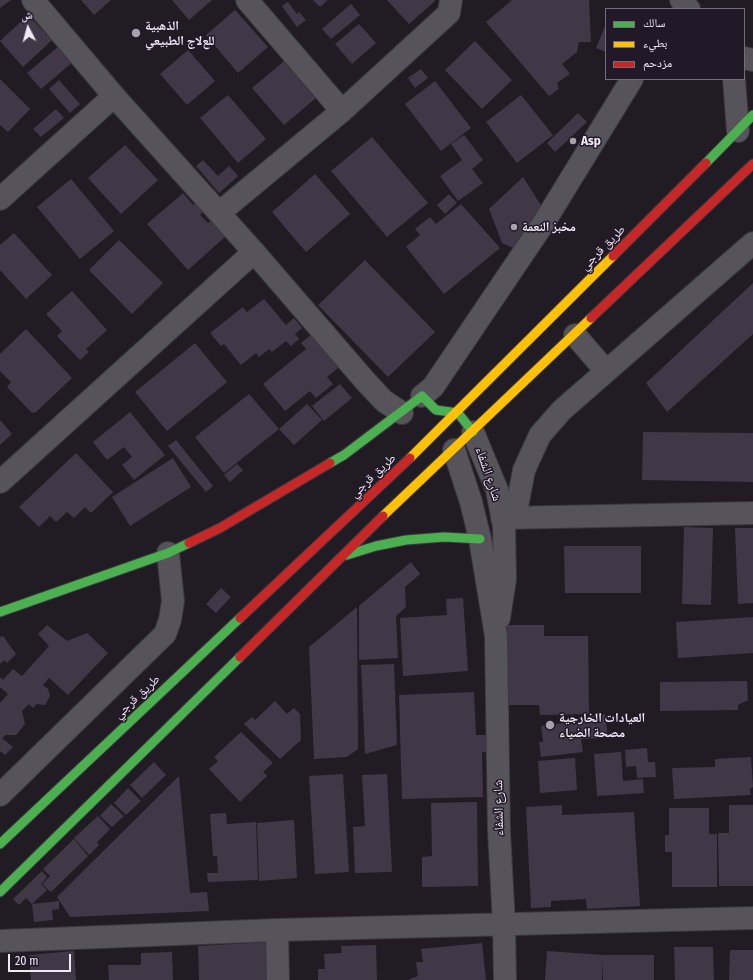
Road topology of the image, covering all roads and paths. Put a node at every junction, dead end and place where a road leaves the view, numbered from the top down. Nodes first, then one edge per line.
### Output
1 (34, 0) edge
2 (247, 0) edge
3 (451, 0) edge
4 (631, 80) edge
5 (734, 80) edge
6 (114, 96) junction
7 (342, 111) junction
8 (753, 115) edge
9 (738, 131) junction
10 (753, 164) edge
11 (0, 199) edge
12 (219, 212) junction
13 (753, 243) edge
14 (254, 252) junction
15 (575, 335) junction
16 (606, 371) junction
17 (429, 403) junction
18 (402, 413) junction
19 (458, 413) junction
20 (473, 432) junction
21 (446, 440) junction
22 (0, 482) edge
23 (753, 512) edge
24 (508, 517) junction
25 (480, 539) junction
26 (168, 552) junction
27 (342, 557) junction
28 (0, 612) edge
29 (496, 636) junction
30 (0, 795) edge
31 (0, 844) edge
32 (0, 892) edge
33 (753, 918) edge
34 (504, 924) junction
35 (277, 930) junction
36 (0, 941) edge
37 (278, 980) edge
38 (505, 980) edge

1 - 6 street
2 - 7 street
3 - 7 street
4 - 17 street
5 - 9 street
6 - 11 street
6 - 12 street
7 - 12 street
8 - 9 main road, طريق قرجي
9 - 19 main road, طريق قرجي
10 - 15 main road, طريق قرجي
12 - 14 street
13 - 16 street
14 - 18 street
14 - 22 street
15 - 16 street
15 - 20 main road, طريق قرجي
16 - 24 street
17 - 18 main road
17 - 19 main road
17 - 21 main road
18 - 26 main road
19 - 20 main road
19 - 21 main road, طريق قرجي
20 - 21 main road, طريق قرجي
20 - 24 street, شارع الشفاء
21 - 25 street, شارع الشفاء
21 - 27 main road, طريق قرجي
21 - 31 main road, طريق قرجي
23 - 24 street
24 - 29 street, شارع الشفاء
25 - 27 main road
25 - 29 street, شارع الشفاء
26 - 28 main road
26 - 30 street
27 - 32 main road, طريق قرجي
29 - 34 street, شارع الشفاء
33 - 34 street
34 - 35 street
34 - 38 street, شارع الشفاء
35 - 36 street
35 - 37 street

